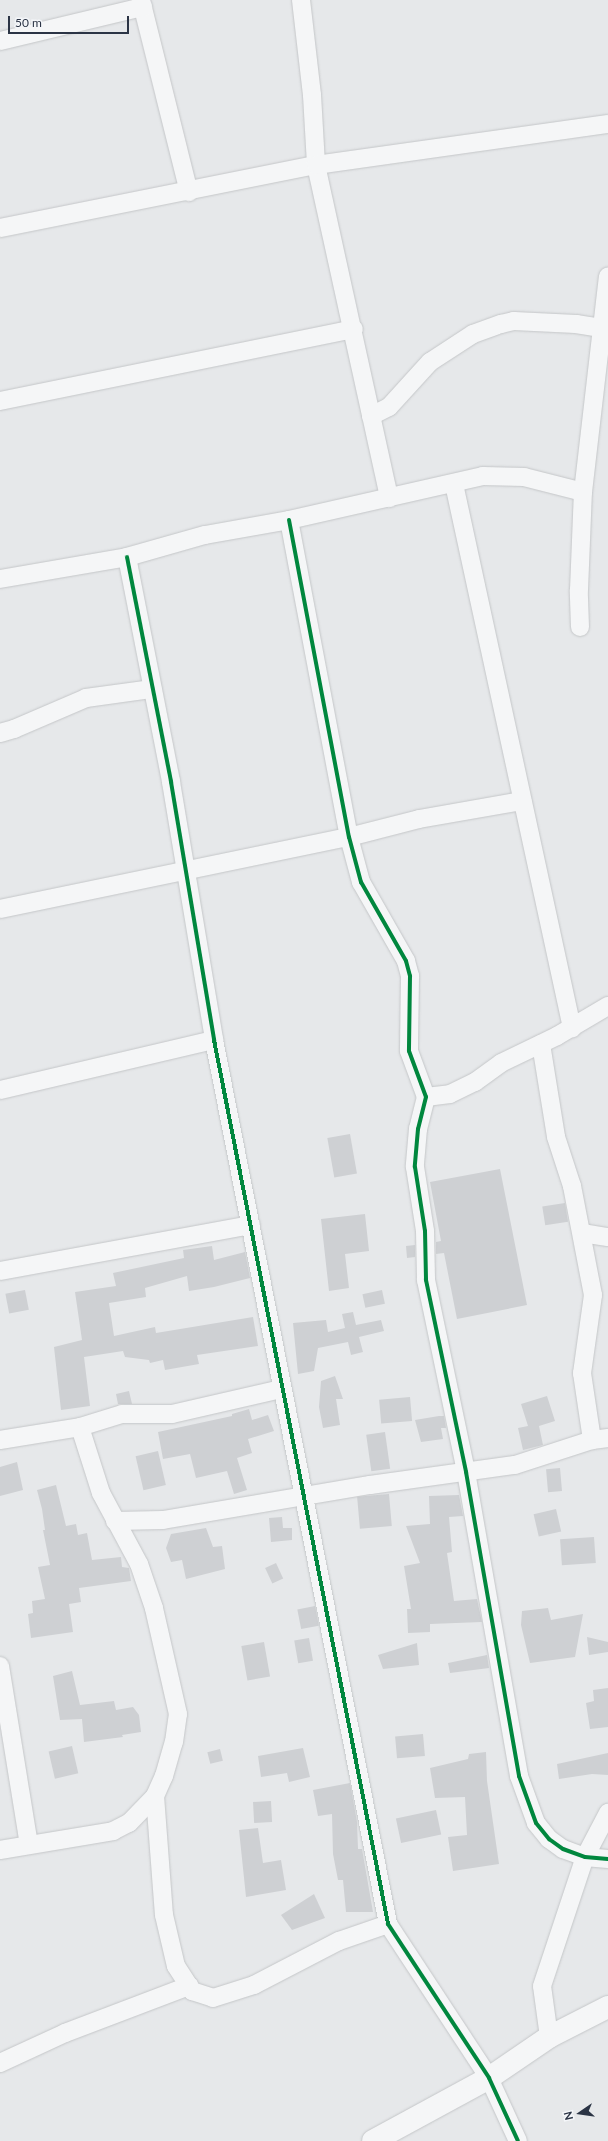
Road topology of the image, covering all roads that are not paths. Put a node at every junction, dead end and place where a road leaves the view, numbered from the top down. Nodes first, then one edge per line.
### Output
1 (301, 0) edge
2 (142, 4) edge
3 (0, 41) edge
4 (608, 124) edge
5 (316, 165) junction
6 (189, 192) junction
7 (0, 228) edge
8 (608, 282) edge
9 (354, 329) junction
10 (605, 329) edge
11 (604, 358) edge
12 (0, 401) edge
13 (370, 416) junction
14 (454, 484) junction
15 (583, 492) junction
16 (389, 498) junction
17 (289, 520) junction
18 (127, 557) junction
19 (0, 579) edge
20 (580, 627) dead end
21 (152, 689) junction
22 (0, 733) edge
23 (522, 801) junction
24 (349, 837) junction
25 (184, 871) junction
26 (0, 909) edge
27 (608, 1006) edge
28 (572, 1028) junction
29 (214, 1040) junction
30 (541, 1044) junction
31 (0, 1090) edge
32 (426, 1097) junction
33 (251, 1225) junction
34 (582, 1233) junction
35 (608, 1237) edge
36 (0, 1271) edge
37 (282, 1389) junction
38 (80, 1427) junction
39 (600, 1439) edge
40 (0, 1440) edge
41 (466, 1472) junction
42 (305, 1496) junction
43 (115, 1521) junction
44 (0, 1666) edge
45 (155, 1796) junction
46 (608, 1813) edge
47 (29, 1844) junction
48 (0, 1850) edge
49 (585, 1857) junction
50 (608, 1859) edge
51 (388, 1924) junction
52 (189, 1986) junction
53 (608, 2007) edge
54 (549, 2037) junction
55 (0, 2063) edge
56 (489, 2078) junction
57 (373, 2141) edge
58 (518, 2141) edge

1 - 5 street
2 - 3 street
2 - 6 street
4 - 5 street
5 - 6 street
5 - 9 street
6 - 7 street
8 - 10 street
9 - 12 street
9 - 13 street
10 - 11 street
10 - 13 street
11 - 15 street
13 - 16 street
14 - 15 street
14 - 16 street
14 - 23 street
15 - 20 street
16 - 17 street
17 - 18 street
17 - 24 street
18 - 19 street
18 - 21 street
21 - 22 street
21 - 25 street
23 - 24 street
23 - 28 street
24 - 25 street
24 - 32 street
25 - 26 street
25 - 29 street
27 - 28 street
28 - 30 street
29 - 31 street
29 - 33 street
30 - 32 street
30 - 34 street
32 - 41 street
33 - 36 street
33 - 37 street
34 - 35 street
34 - 39 street
37 - 38 street
37 - 42 street
38 - 40 street
38 - 43 street
39 - 41 street
41 - 42 street
41 - 49 street
42 - 43 street
42 - 51 street
43 - 45 street
44 - 47 street
45 - 47 street
45 - 52 street
46 - 49 street
47 - 48 street
49 - 50 street
49 - 54 street
51 - 52 street
51 - 56 street
52 - 55 street
53 - 54 street
54 - 56 street
56 - 57 street
56 - 58 street

